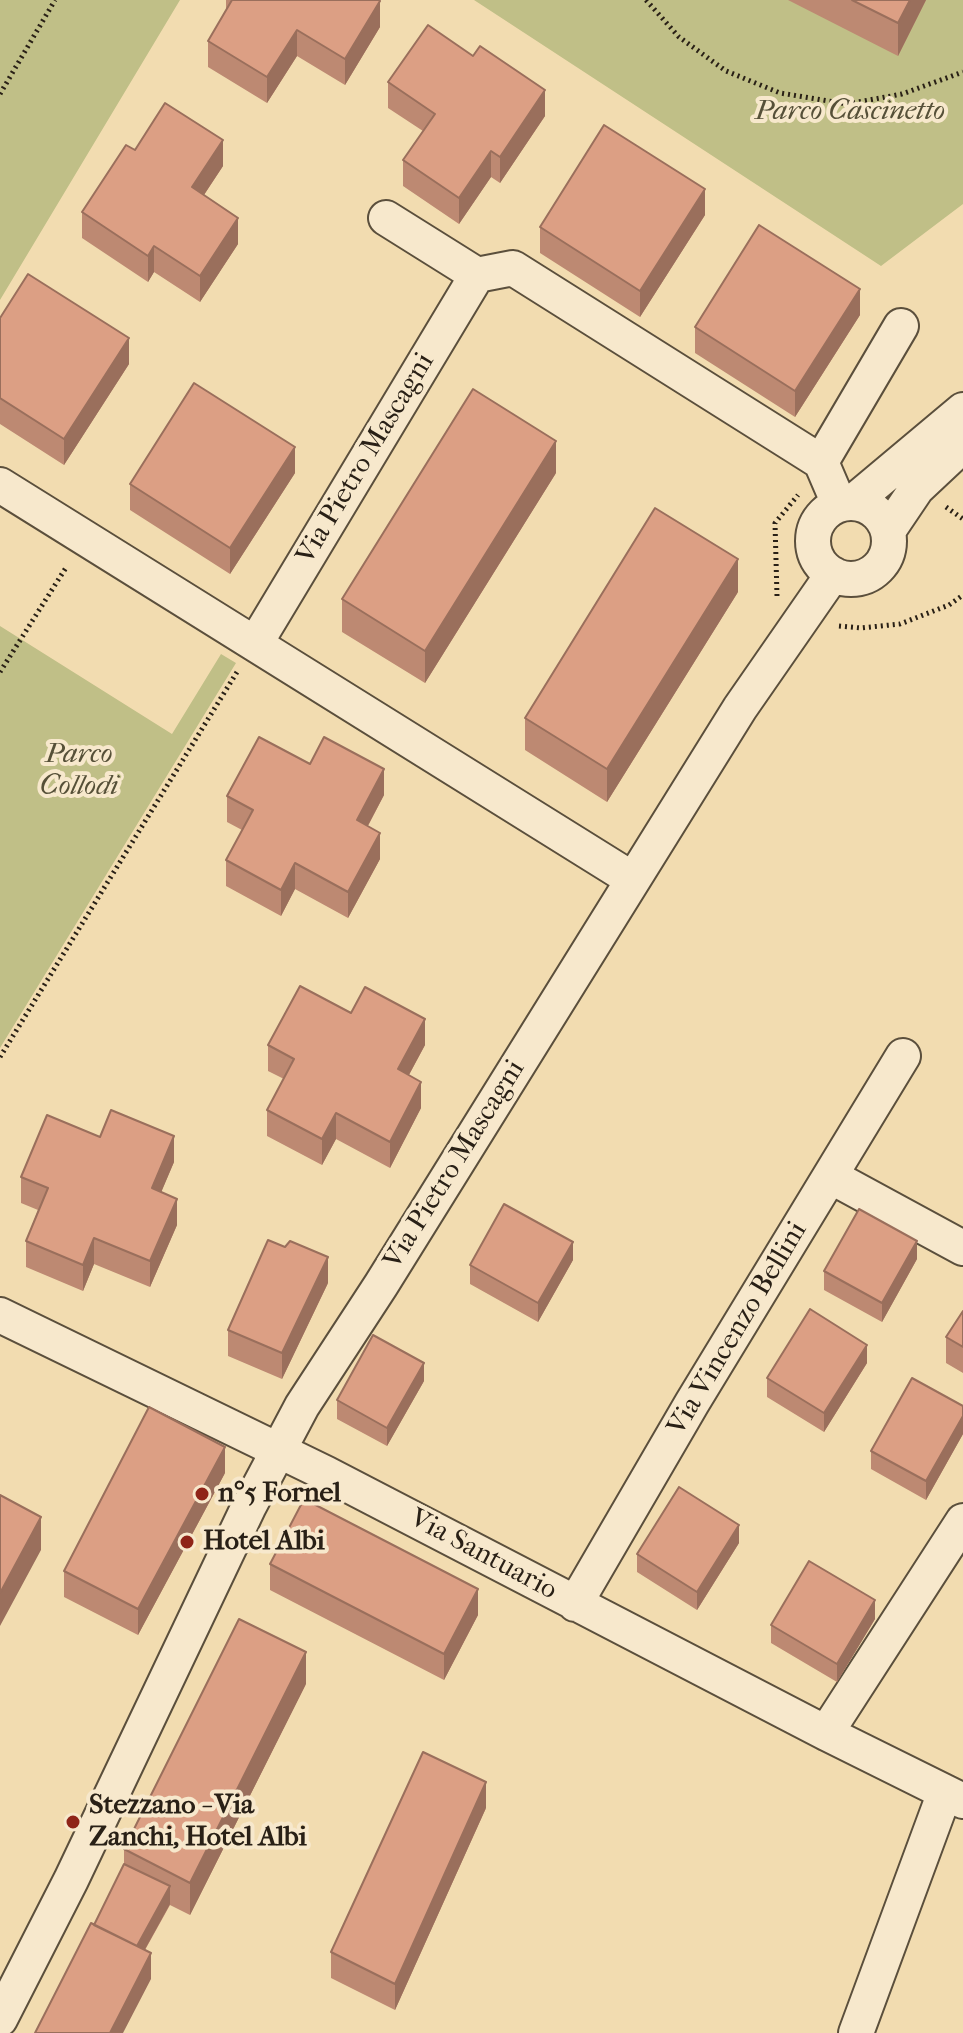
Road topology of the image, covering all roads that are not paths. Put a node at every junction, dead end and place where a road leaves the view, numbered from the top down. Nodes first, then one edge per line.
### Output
1 (386, 218) dead end
2 (477, 275) junction
3 (901, 326) dead end
4 (963, 410) edge
5 (963, 445) edge
6 (823, 466) junction
7 (0, 485) edge
8 (846, 504) junction
9 (888, 531) junction
10 (833, 574) junction
11 (255, 644) junction
12 (632, 879) junction
13 (903, 1056) dead end
14 (832, 1177) junction
15 (963, 1248) edge
16 (0, 1315) edge
17 (278, 1451) junction
18 (963, 1521) edge
19 (575, 1604) junction
20 (826, 1733) junction
21 (954, 1797) edge
22 (0, 2019) edge
23 (856, 2033) edge

1 - 2 street
2 - 6 street
2 - 11 street, Via Pietro Mascagni
3 - 6 street
4 - 8 street
5 - 9 street
6 - 8 street
7 - 11 street
8 - 9 street
8 - 10 street
9 - 10 street
10 - 12 street, Via Pietro Mascagni
11 - 12 street
12 - 17 street, Via Pietro Mascagni
13 - 14 street, Via Vincenzo Bellini
14 - 15 street
14 - 19 street, Via Vincenzo Bellini
16 - 17 street, Via Santuario
17 - 19 street, Via Santuario
17 - 22 street, Via Pietro Mascagni
18 - 20 street
19 - 20 street, Via Santuario
20 - 21 street, Via Santuario
21 - 23 street

